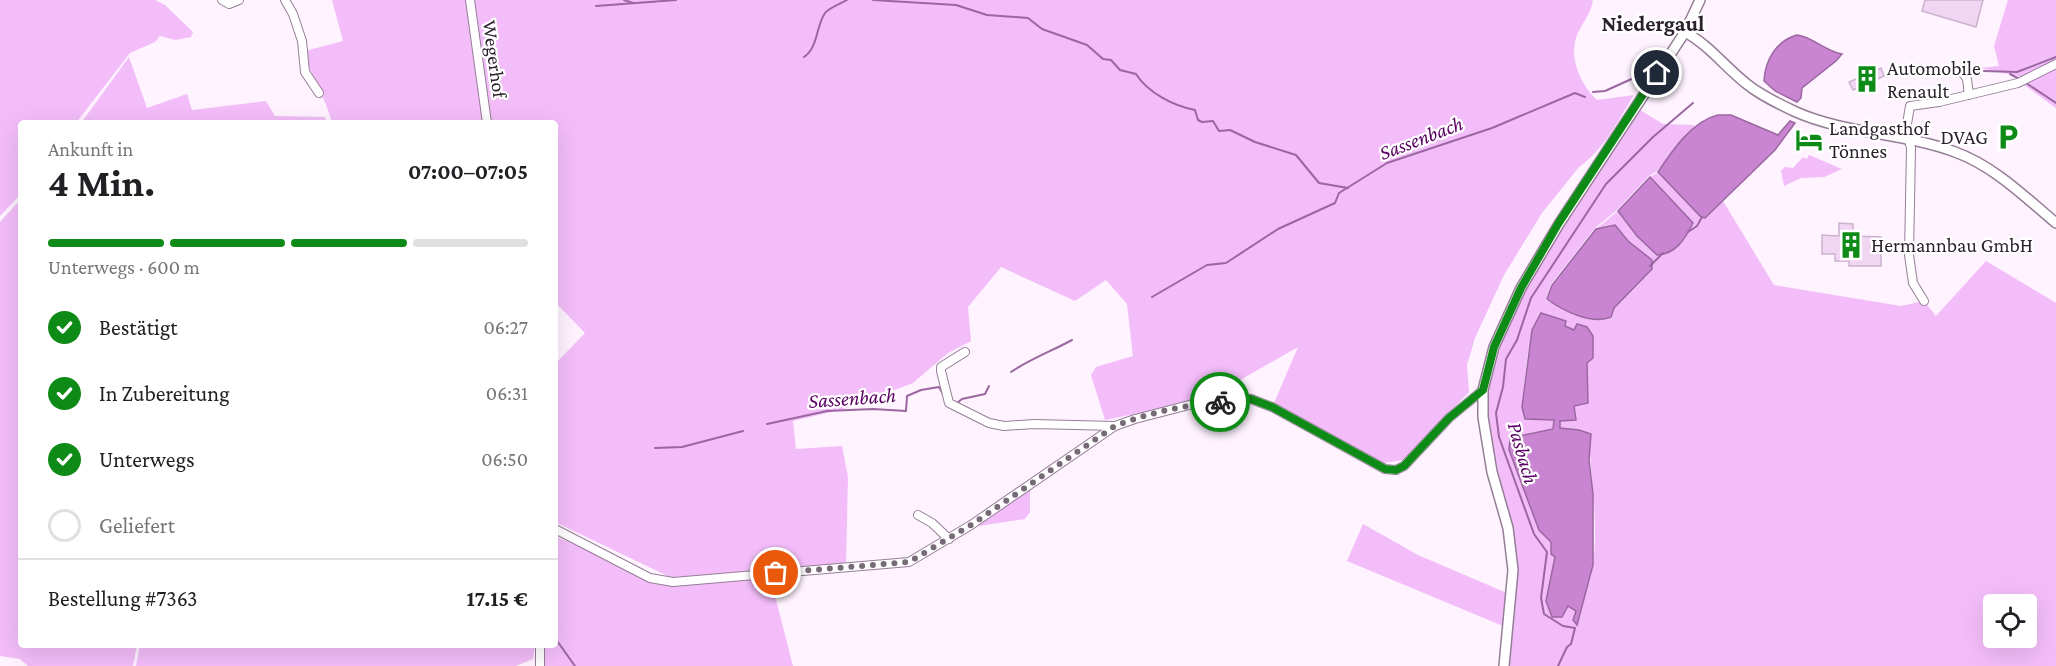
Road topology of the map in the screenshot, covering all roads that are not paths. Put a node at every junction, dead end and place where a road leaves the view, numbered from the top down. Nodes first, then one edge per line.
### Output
1 (222, 0) edge
2 (239, 0) edge
3 (285, 0) edge
4 (470, 0) edge
5 (1700, 0) edge
6 (1685, 32) junction
7 (2056, 64) edge
8 (1963, 73) dead end
9 (319, 93) dead end
10 (1969, 95) junction
11 (487, 120) edge
12 (1909, 139) junction
13 (2056, 223) edge
14 (1924, 301) dead end
15 (965, 352) dead end
16 (1483, 390) junction
17 (1115, 426) junction
18 (918, 515) dead end
19 (558, 531) edge
20 (949, 539) junction
21 (540, 648) edge
22 (540, 666) edge
23 (1504, 666) edge

1 - 2 street
3 - 9 street
4 - 11 street, Wegerhof
5 - 6 main road
6 - 12 main road
6 - 16 main road
7 - 10 street
8 - 10 street
10 - 12 street
12 - 13 main road
12 - 14 street
15 - 17 street
16 - 17 street
16 - 23 main road
17 - 20 street
18 - 20 street
19 - 20 street
21 - 22 street

